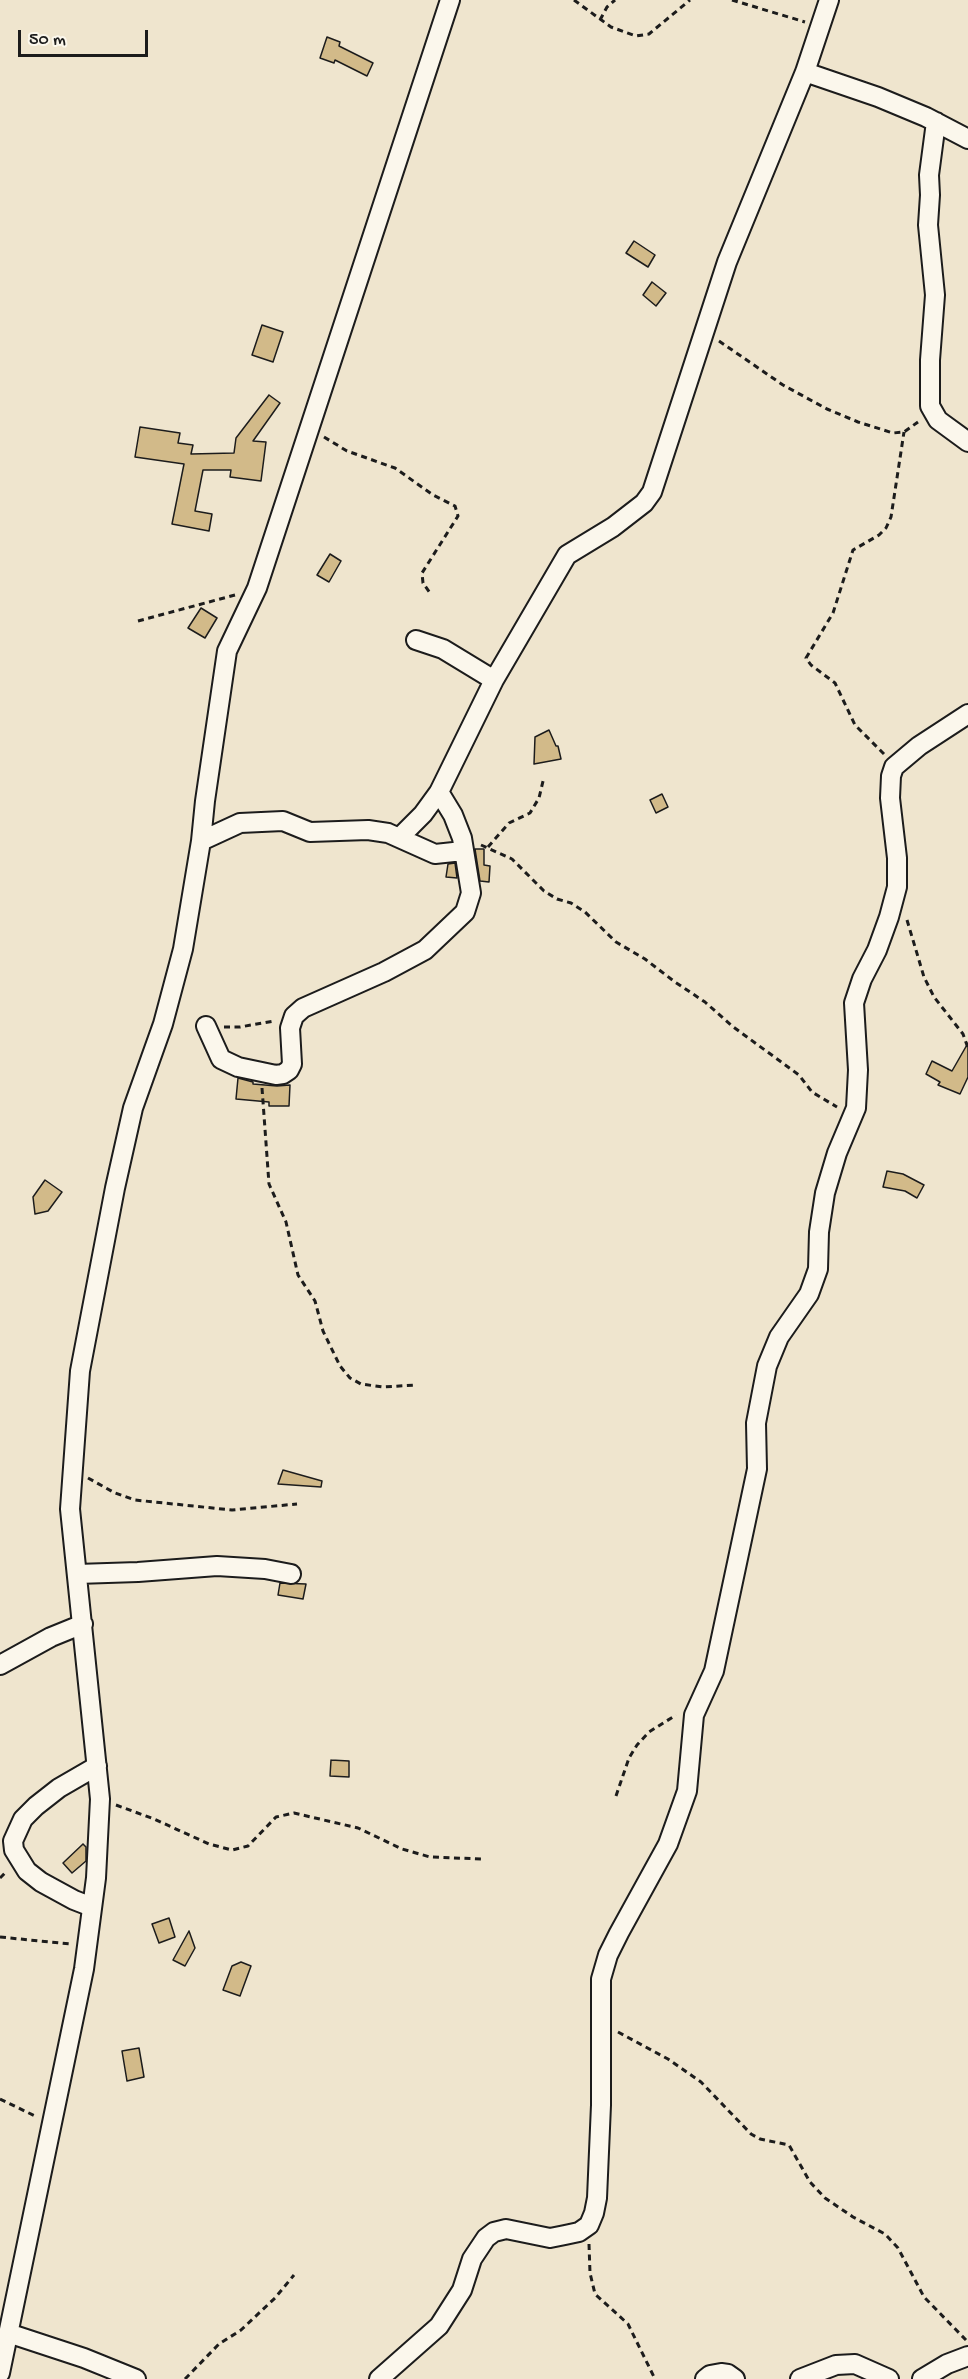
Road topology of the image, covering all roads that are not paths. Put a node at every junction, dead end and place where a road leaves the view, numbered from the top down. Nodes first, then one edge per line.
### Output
1 (450, 0) edge
2 (829, 0) edge
3 (805, 72) junction
4 (936, 122) junction
5 (968, 139) edge
6 (968, 442) edge
7 (416, 640) dead end
8 (494, 680) junction
9 (968, 714) edge
10 (439, 792) junction
11 (400, 837) junction
12 (201, 841) junction
13 (462, 845) junction
14 (206, 1026) road end
15 (77, 1574) junction
16 (291, 1574) dead end
17 (83, 1624) junction
18 (0, 1665) edge
19 (97, 1766) junction
20 (92, 1907) junction
21 (8, 2333) junction
22 (968, 2356) edge
23 (0, 2373) edge
24 (135, 2379) edge
25 (379, 2379) edge
26 (705, 2379) edge
27 (735, 2379) edge
28 (800, 2379) edge
29 (889, 2379) edge
30 (922, 2379) edge

1 - 12 street
2 - 3 street
3 - 4 street
3 - 8 street
4 - 5 street
4 - 6 street
7 - 8 street
8 - 10 street
9 - 25 street
10 - 11 street
10 - 13 street
11 - 12 street
11 - 13 street
12 - 15 street
13 - 14 street
15 - 16 street
15 - 17 street
17 - 18 street
17 - 19 street
19 - 20 street
19 - 20 street
20 - 21 street
21 - 23 street
21 - 24 street
22 - 30 street
26 - 27 street
28 - 29 street

